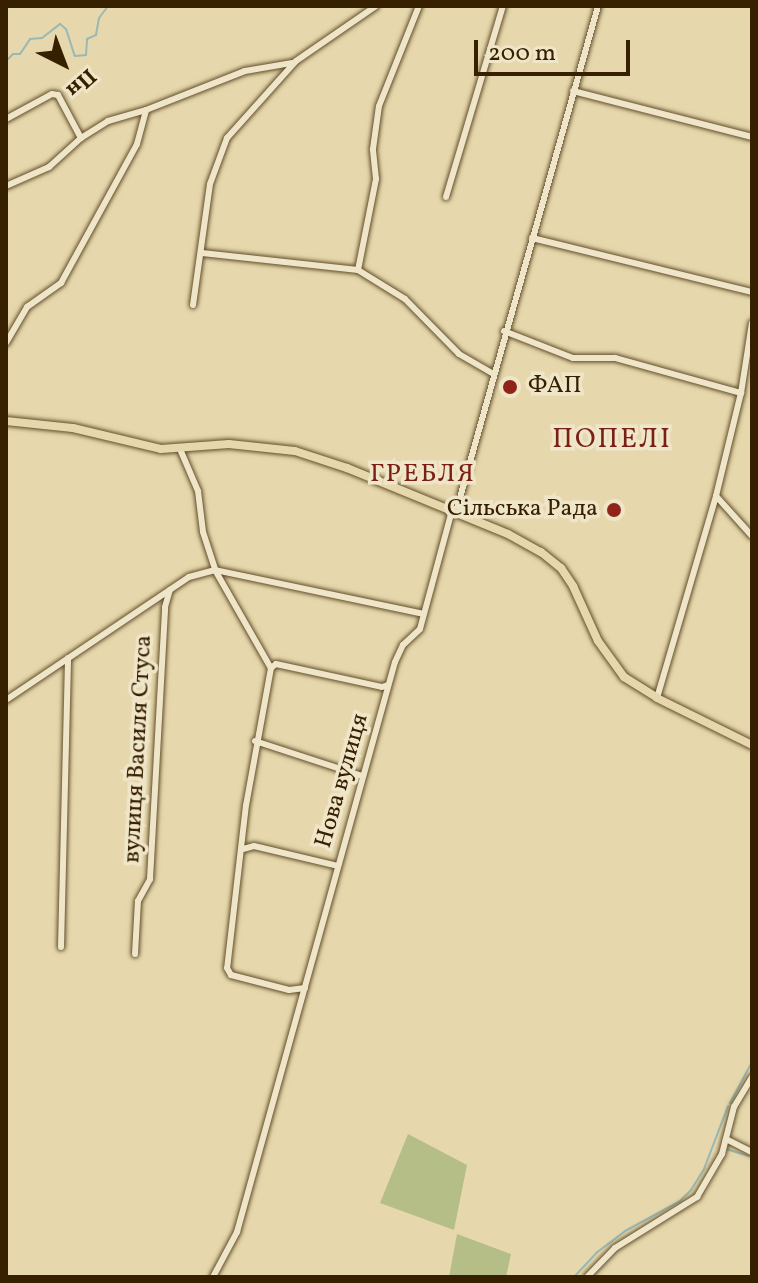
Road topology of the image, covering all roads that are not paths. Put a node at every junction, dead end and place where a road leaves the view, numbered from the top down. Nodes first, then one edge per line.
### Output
1 (376, 6) edge
2 (419, 6) edge
3 (503, 6) edge
4 (598, 6) edge
5 (296, 61) junction
6 (573, 91) junction
7 (146, 110) junction
8 (6, 119) edge
9 (752, 137) edge
10 (81, 138) junction
11 (6, 186) edge
12 (446, 197) dead end
13 (532, 238) junction
14 (202, 253) junction
15 (358, 270) junction
16 (752, 292) edge
17 (193, 305) dead end
18 (752, 323) edge
19 (504, 331) junction
20 (6, 343) edge
21 (492, 373) junction
22 (741, 393) junction
23 (6, 421) edge
24 (180, 449) junction
25 (716, 496) junction
26 (454, 511) junction
27 (752, 536) edge
28 (215, 570) junction
29 (170, 590) junction
30 (423, 614) junction
31 (68, 658) junction
32 (272, 665) junction
33 (388, 685) junction
34 (657, 698) junction
35 (6, 700) edge
36 (255, 741) junction
37 (752, 744) edge
38 (362, 776) junction
39 (243, 849) junction
40 (338, 866) junction
41 (61, 947) dead end
42 (135, 954) dead end
43 (305, 988) junction
44 (752, 1077) edge
45 (725, 1141) junction
46 (752, 1152) edge
47 (213, 1277) edge
48 (587, 1277) edge

1 - 5 street
2 - 15 street
3 - 12 street
4 - 6 street, Нова вулиця
5 - 7 street
5 - 14 street
6 - 9 street
6 - 13 street, Нова вулиця
7 - 10 street
7 - 20 street
8 - 10 street
10 - 11 street
13 - 16 street
13 - 19 street, Нова вулиця
14 - 15 street
14 - 17 street
15 - 21 street
18 - 22 street
19 - 21 street, Нова вулиця
19 - 22 street
21 - 26 street, Нова вулиця
22 - 25 street
23 - 24 main road
24 - 26 main road
24 - 28 street
25 - 27 street
25 - 34 street
26 - 30 street, Нова вулиця
26 - 34 main road
28 - 29 street
28 - 30 street
28 - 32 street
29 - 31 street
29 - 42 street, вулиця Василя Стуса
30 - 33 street, Нова вулиця
31 - 35 street
31 - 41 street
32 - 33 street
32 - 36 street
33 - 38 street, Нова вулиця
34 - 37 main road
36 - 38 street
36 - 39 street
38 - 40 street, Нова вулиця
39 - 40 street
39 - 43 street
40 - 43 street, Нова вулиця
43 - 47 street, Нова вулиця
44 - 45 street
45 - 46 street
45 - 48 street

